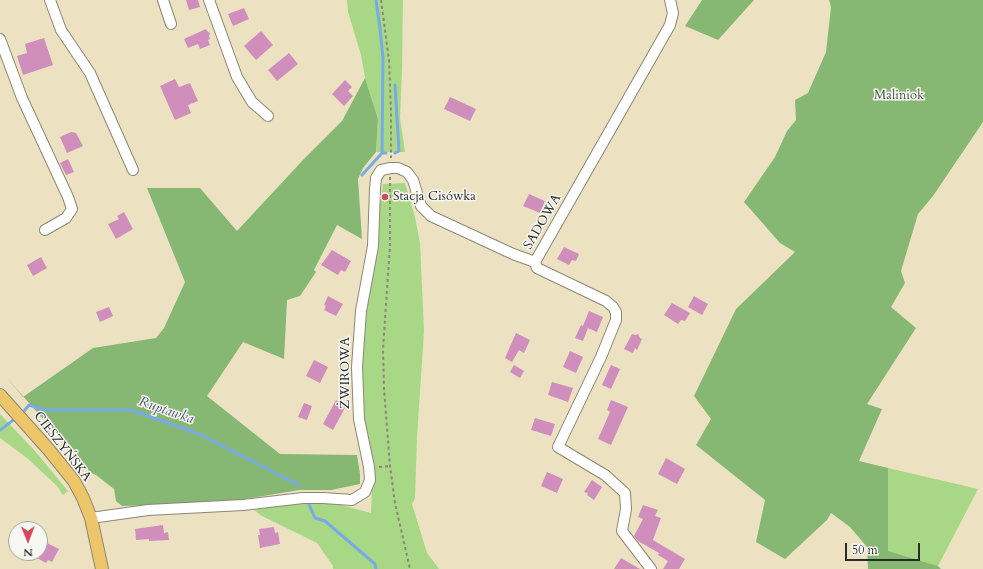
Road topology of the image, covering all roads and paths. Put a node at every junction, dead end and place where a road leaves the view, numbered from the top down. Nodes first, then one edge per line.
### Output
1 (50, 0) edge
2 (163, 0) edge
3 (209, 0) edge
4 (381, 0) edge
5 (670, 0) edge
6 (171, 24) dead end
7 (0, 39) edge
8 (268, 116) dead end
9 (391, 168) junction
10 (133, 170) dead end
11 (45, 230) dead end
12 (535, 262) junction
13 (0, 395) edge
14 (91, 518) junction
15 (102, 569) edge
16 (410, 569) edge
17 (651, 569) edge

1 - 10 street
2 - 6 street
3 - 8 street
4 - 9 path
5 - 12 street, SADOWA
7 - 11 street
9 - 12 street
9 - 14 street, ŻWIROWA
9 - 16 path
12 - 17 street, SADOWA
13 - 14 main road, CIESZYŃSKA
14 - 15 main road, CIESZYŃSKA

